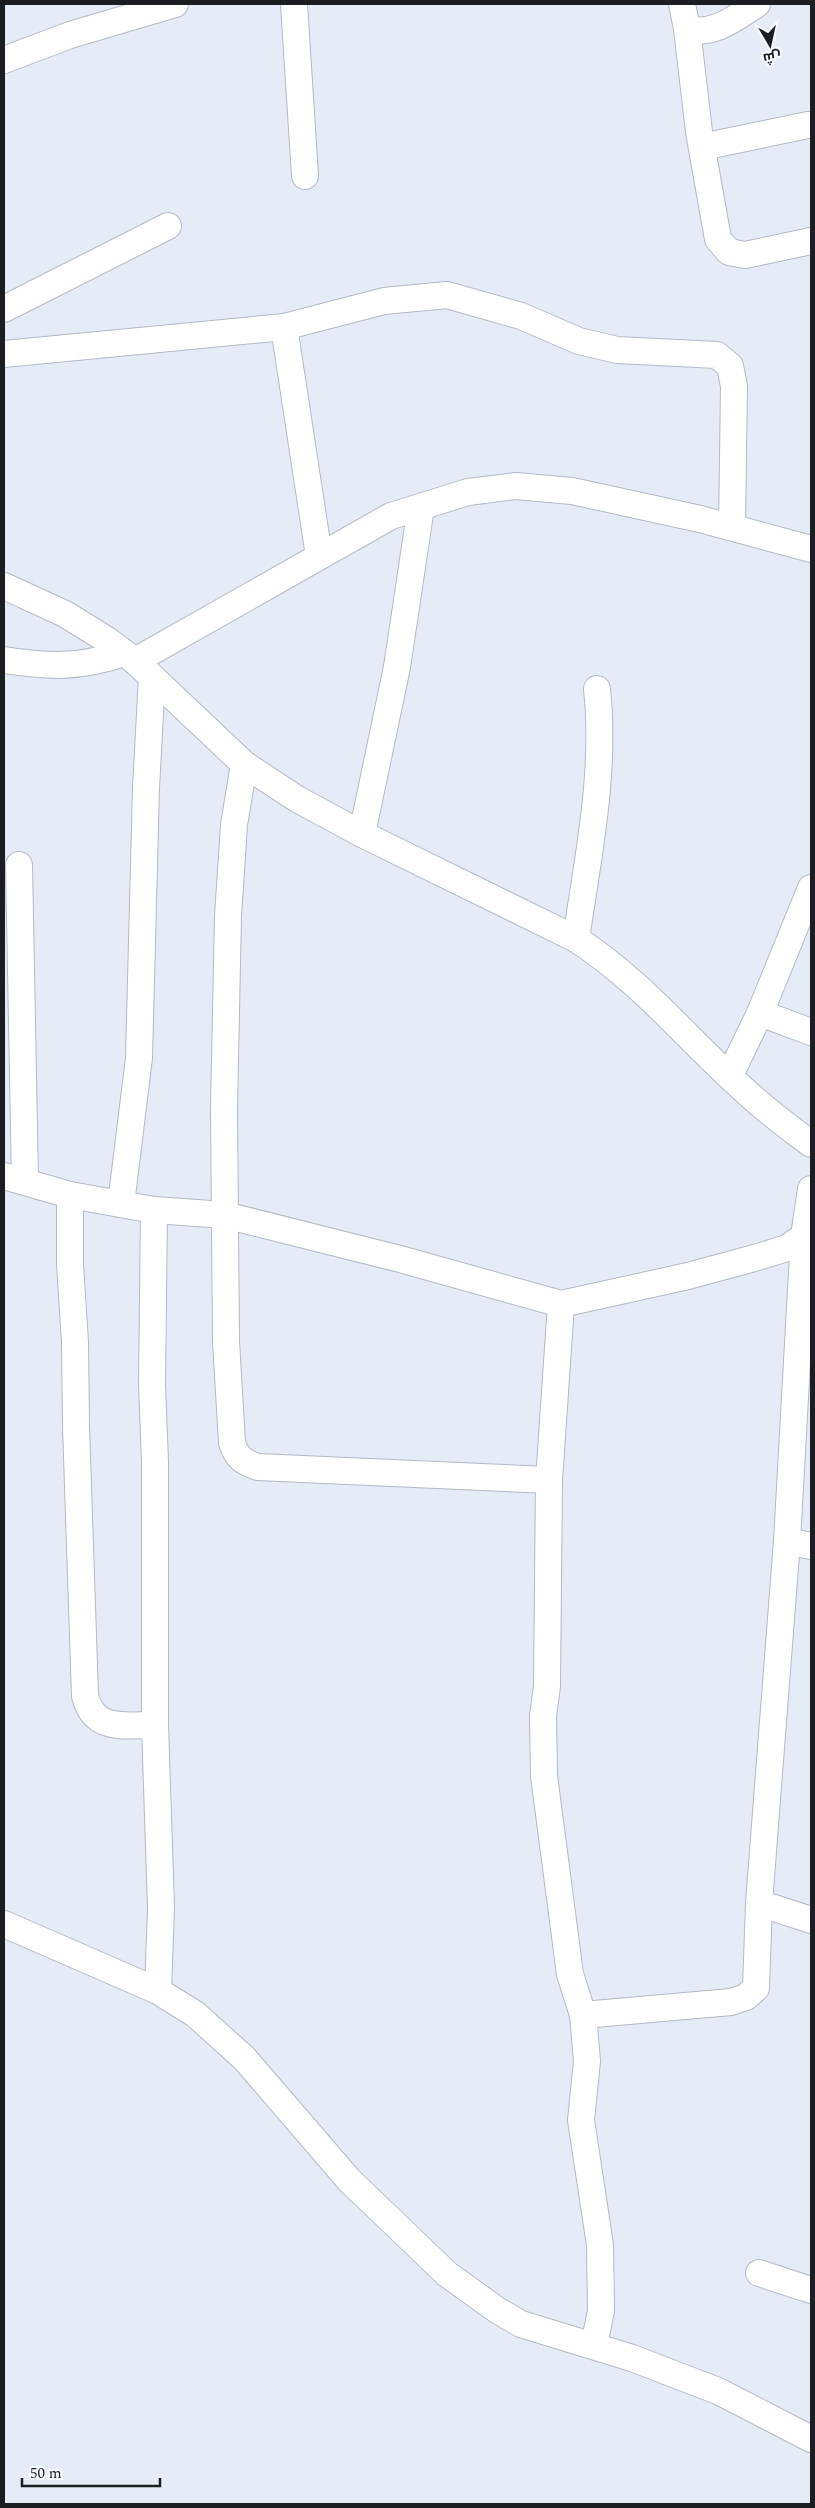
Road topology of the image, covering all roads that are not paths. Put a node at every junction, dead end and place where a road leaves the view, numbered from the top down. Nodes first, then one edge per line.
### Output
1 (294, 4) edge
2 (682, 4) edge
3 (756, 4) edge
4 (167, 5) edge
5 (687, 29) junction
6 (4, 60) edge
7 (808, 125) dead end
8 (702, 147) junction
9 (305, 176) dead end
10 (168, 226) dead end
11 (811, 242) edge
12 (4, 309) edge
13 (284, 327) junction
14 (4, 354) edge
15 (421, 507) junction
16 (732, 527) junction
17 (811, 549) edge
18 (319, 556) junction
19 (4, 586) edge
20 (4, 660) edge
21 (137, 663) junction
22 (597, 689) dead end
23 (244, 764) junction
24 (362, 834) junction
25 (19, 865) dead end
26 (811, 888) edge
27 (576, 939) junction
28 (760, 1012) junction
29 (811, 1032) edge
30 (730, 1075) junction
31 (811, 1144) edge
32 (14, 1178) edge
33 (811, 1189) edge
34 (70, 1195) junction
35 (121, 1204) junction
36 (154, 1210) junction
37 (225, 1215) junction
38 (804, 1236) junction
39 (561, 1304) junction
40 (802, 1417) edge
41 (549, 1480) junction
42 (799, 1544) edge
43 (155, 1725) junction
44 (758, 1903) junction
45 (811, 1920) edge
46 (4, 1924) edge
47 (158, 1991) junction
48 (583, 2015) junction
49 (759, 2274) dead end
50 (811, 2290) edge
51 (594, 2346) junction
52 (811, 2439) edge

1 - 9 street
2 - 5 street
3 - 5 street
4 - 6 street
5 - 8 street
7 - 8 street
8 - 11 street
10 - 12 street
13 - 14 street
13 - 16 street
13 - 18 street
15 - 16 street
15 - 18 street
15 - 24 street
16 - 17 street
18 - 21 street
19 - 21 street
20 - 21 street
21 - 23 street
21 - 35 street
22 - 27 street
23 - 24 street
23 - 37 street
24 - 27 street
25 - 32 street
26 - 28 street
27 - 30 street
28 - 29 street
28 - 30 street
30 - 31 street
32 - 34 street
33 - 38 street
34 - 35 street
34 - 43 street
35 - 36 street
36 - 37 street
36 - 43 street
37 - 39 street
37 - 41 street
38 - 39 street
38 - 40 street
39 - 41 street
40 - 42 street
41 - 48 street
42 - 44 street
43 - 47 street
44 - 45 street
44 - 48 street
46 - 47 street
47 - 51 street
48 - 51 street
49 - 50 street
51 - 52 street

